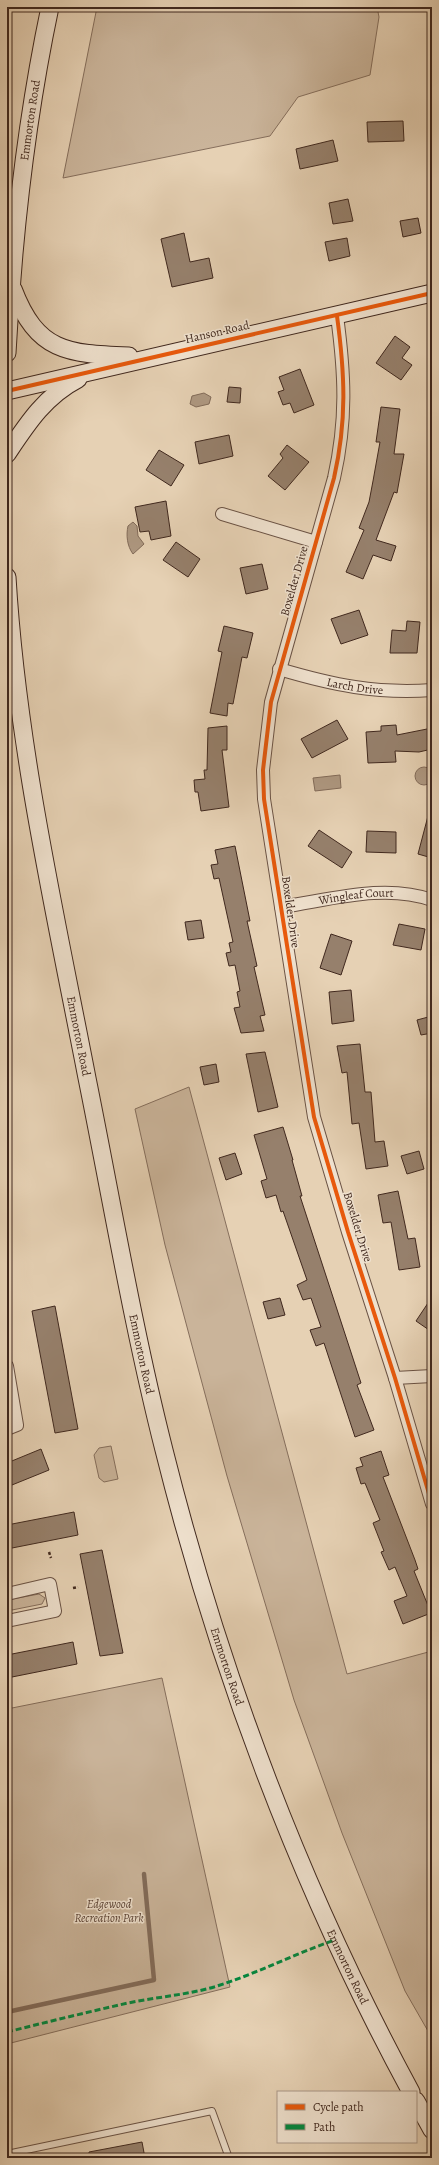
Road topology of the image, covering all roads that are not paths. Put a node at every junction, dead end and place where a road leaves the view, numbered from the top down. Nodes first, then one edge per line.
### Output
1 (50, 7) edge
2 (9, 282) edge
3 (432, 293) edge
4 (337, 316) junction
5 (7, 353) edge
6 (151, 357) junction
7 (94, 371) junction
8 (7, 391) edge
9 (7, 454) edge
10 (222, 514) dead end
11 (316, 542) junction
12 (7, 577) edge
13 (279, 669) junction
14 (432, 690) edge
15 (432, 900) edge
16 (281, 907) junction
17 (7, 1366) edge
18 (432, 1376) edge
19 (395, 1378) junction
20 (7, 1429) edge
21 (432, 1504) edge
22 (7, 1594) edge
23 (7, 1620) edge
24 (410, 2091) edge
25 (417, 2103) edge
26 (432, 2130) edge
27 (7, 2154) edge
28 (230, 2158) edge

1 - 2 main road, Emmorton Road
2 - 5 main road, Emmorton Road
2 - 6 main road
3 - 4 main road, Hanson Road
4 - 6 main road, Hanson Road
4 - 11 street, Boxelder Drive
6 - 7 main road, Hanson Road
7 - 8 main road, Hanson Road
7 - 9 main road
10 - 11 street
11 - 13 street, Boxelder Drive
12 - 24 main road, Emmorton Road
13 - 14 street, Larch Drive
13 - 16 street, Boxelder Drive
15 - 16 street, Wingleaf Court
16 - 19 street, Boxelder Drive
17 - 20 street
18 - 19 street
19 - 21 street, Boxelder Drive
22 - 23 street
25 - 26 main road
27 - 28 lane

